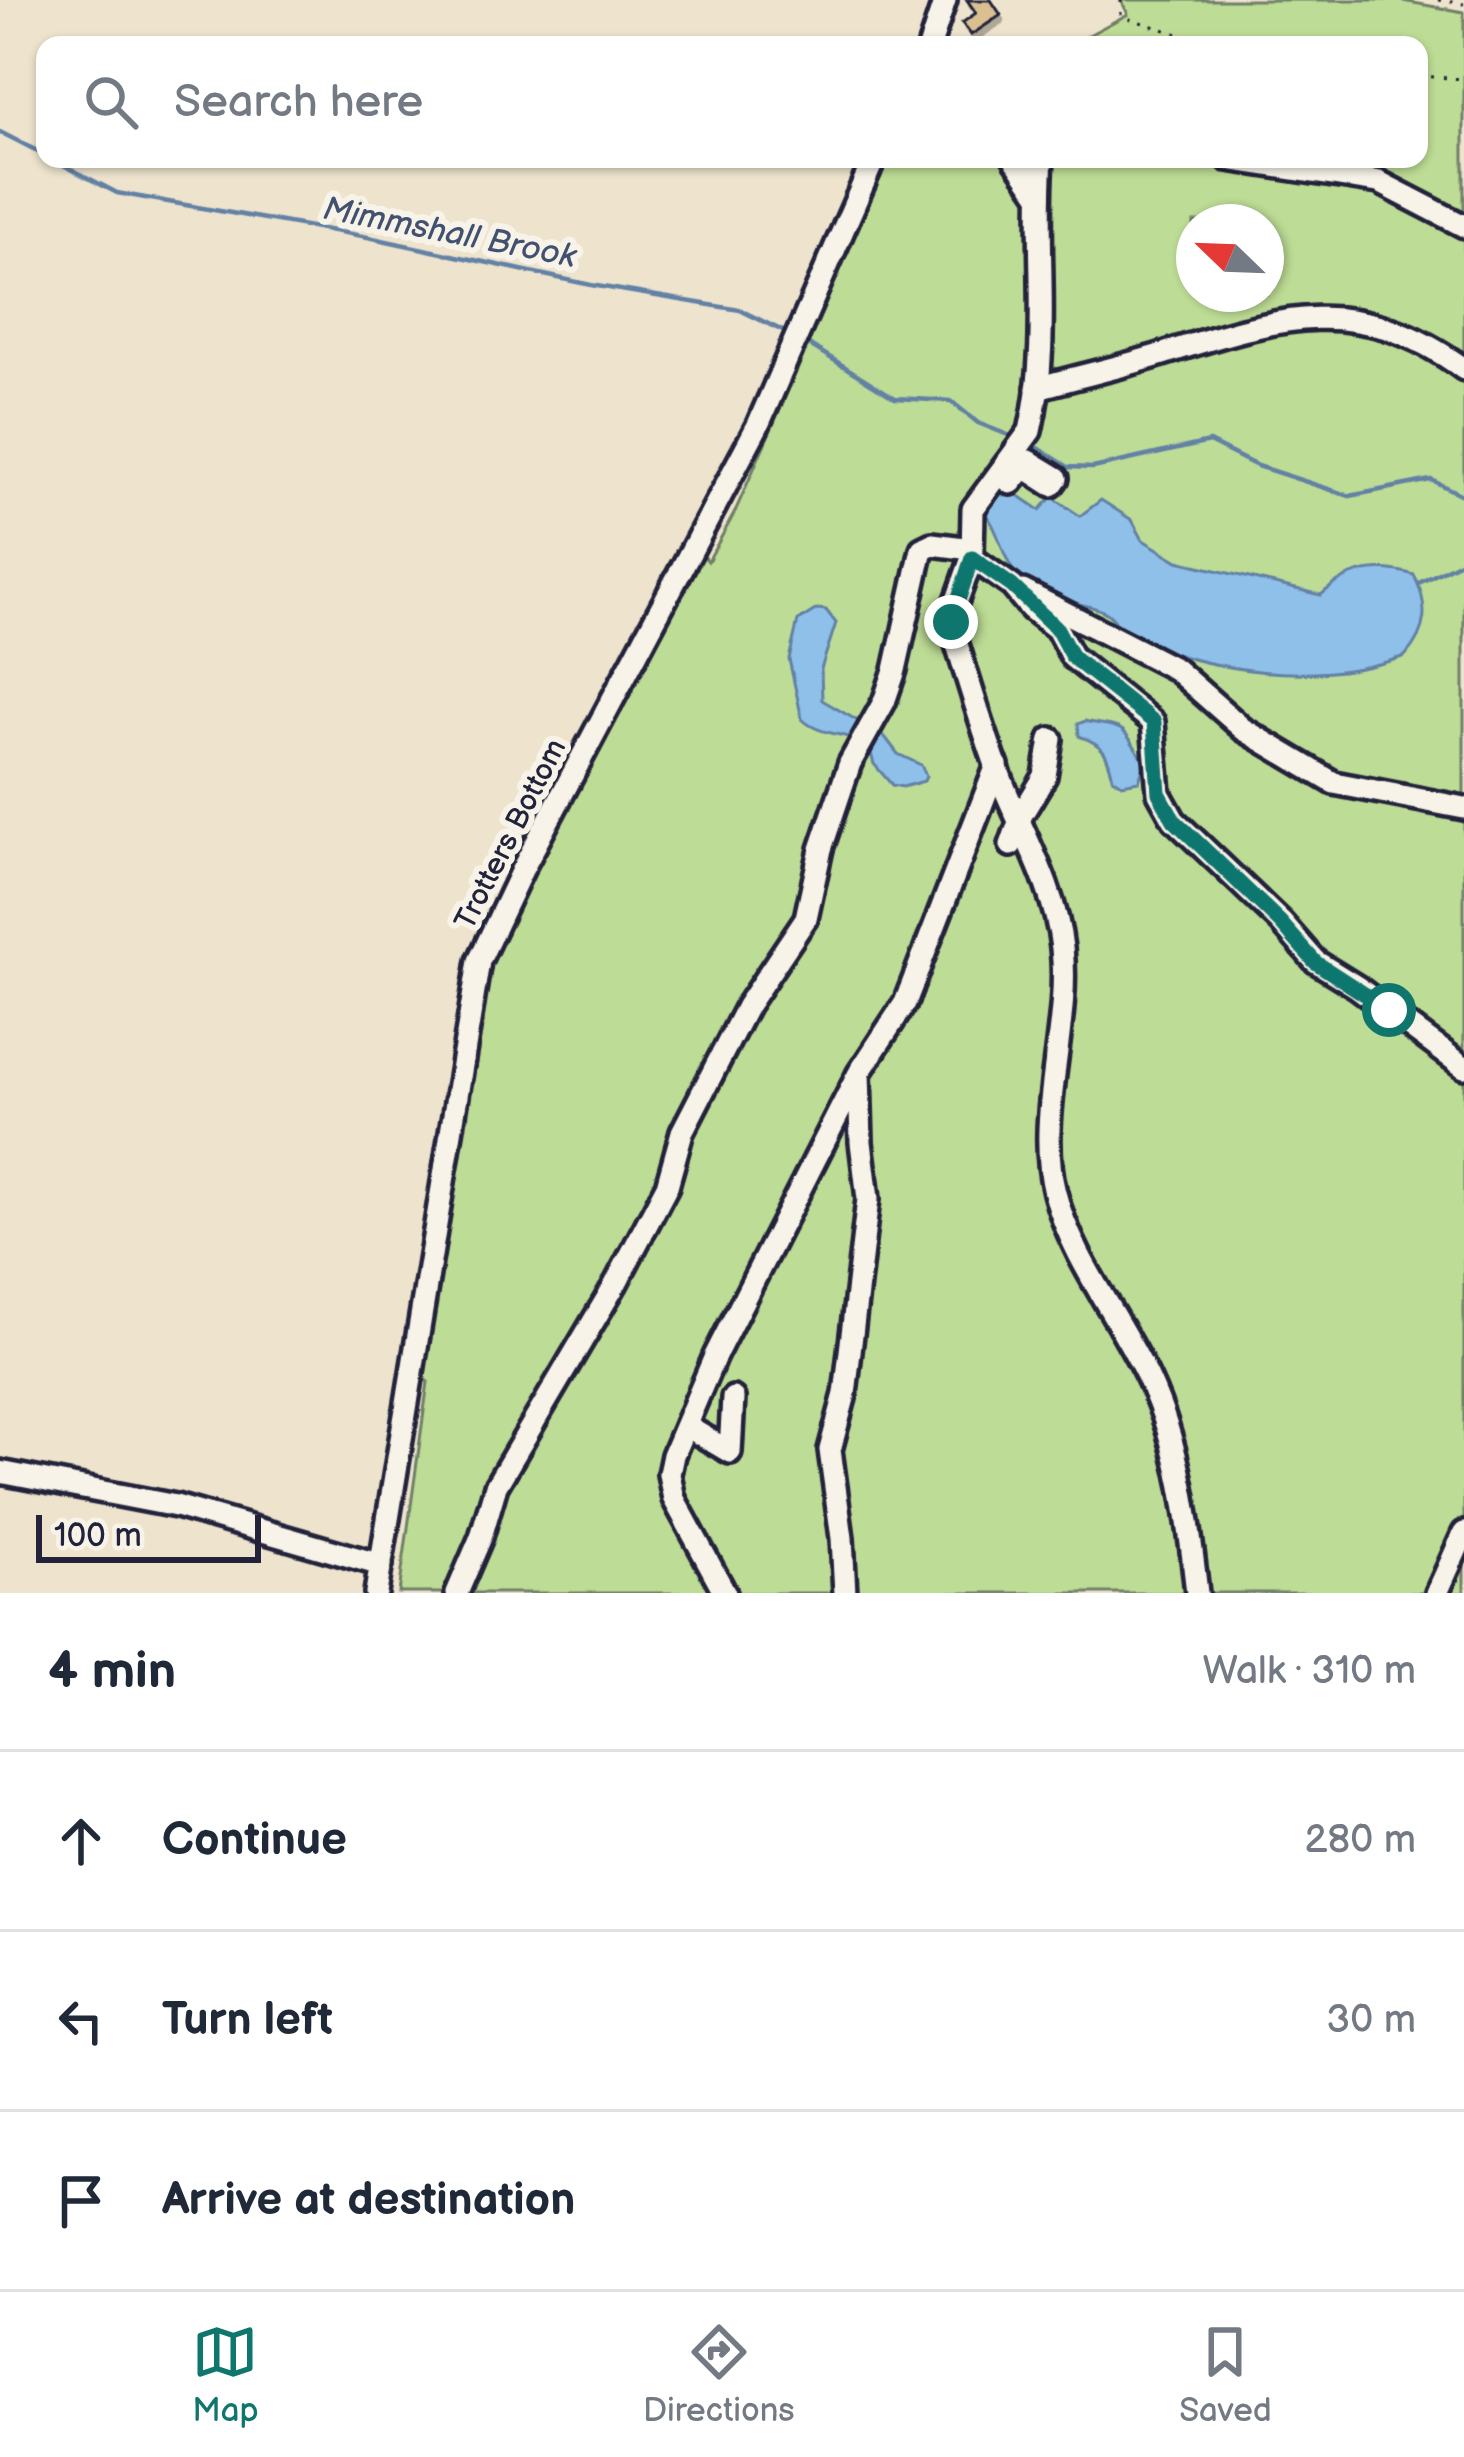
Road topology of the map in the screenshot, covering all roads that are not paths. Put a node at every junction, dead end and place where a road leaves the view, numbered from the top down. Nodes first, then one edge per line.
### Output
1 (945, 0) edge
2 (933, 36) edge
3 (870, 168) edge
4 (1021, 168) edge
5 (1042, 168) edge
6 (1287, 168) edge
7 (1040, 195) junction
8 (1464, 226) edge
9 (1464, 368) edge
10 (1037, 388) junction
11 (972, 553) junction
12 (1012, 586) junction
13 (910, 608) junction
14 (952, 614) junction
15 (1051, 740) dead end
16 (997, 765) junction
17 (1464, 808) edge
18 (1019, 820) junction
19 (1010, 845) dead end
20 (1464, 1067) edge
21 (860, 1073) junction
22 (733, 1398) dead end
23 (686, 1426) junction
24 (0, 1472) edge
25 (1464, 1533) edge
26 (381, 1564) junction
27 (376, 1593) edge
28 (457, 1593) edge
29 (725, 1593) edge
30 (844, 1593) edge
31 (1196, 1593) edge
32 (1436, 1593) edge

1 - 2 street
3 - 26 street, Trotters Bottom
4 - 7 street
5 - 7 street
6 - 8 street
7 - 10 street
9 - 10 street
10 - 11 street
11 - 12 street
11 - 13 street
11 - 14 street
12 - 17 street
12 - 20 street
13 - 14 street
13 - 28 street
14 - 16 street
15 - 18 street
16 - 18 street
16 - 21 street
18 - 19 street
18 - 31 street
21 - 23 street
21 - 30 street
22 - 23 street
23 - 29 street
24 - 26 street
25 - 32 street
26 - 27 street, Trotters Bottom

